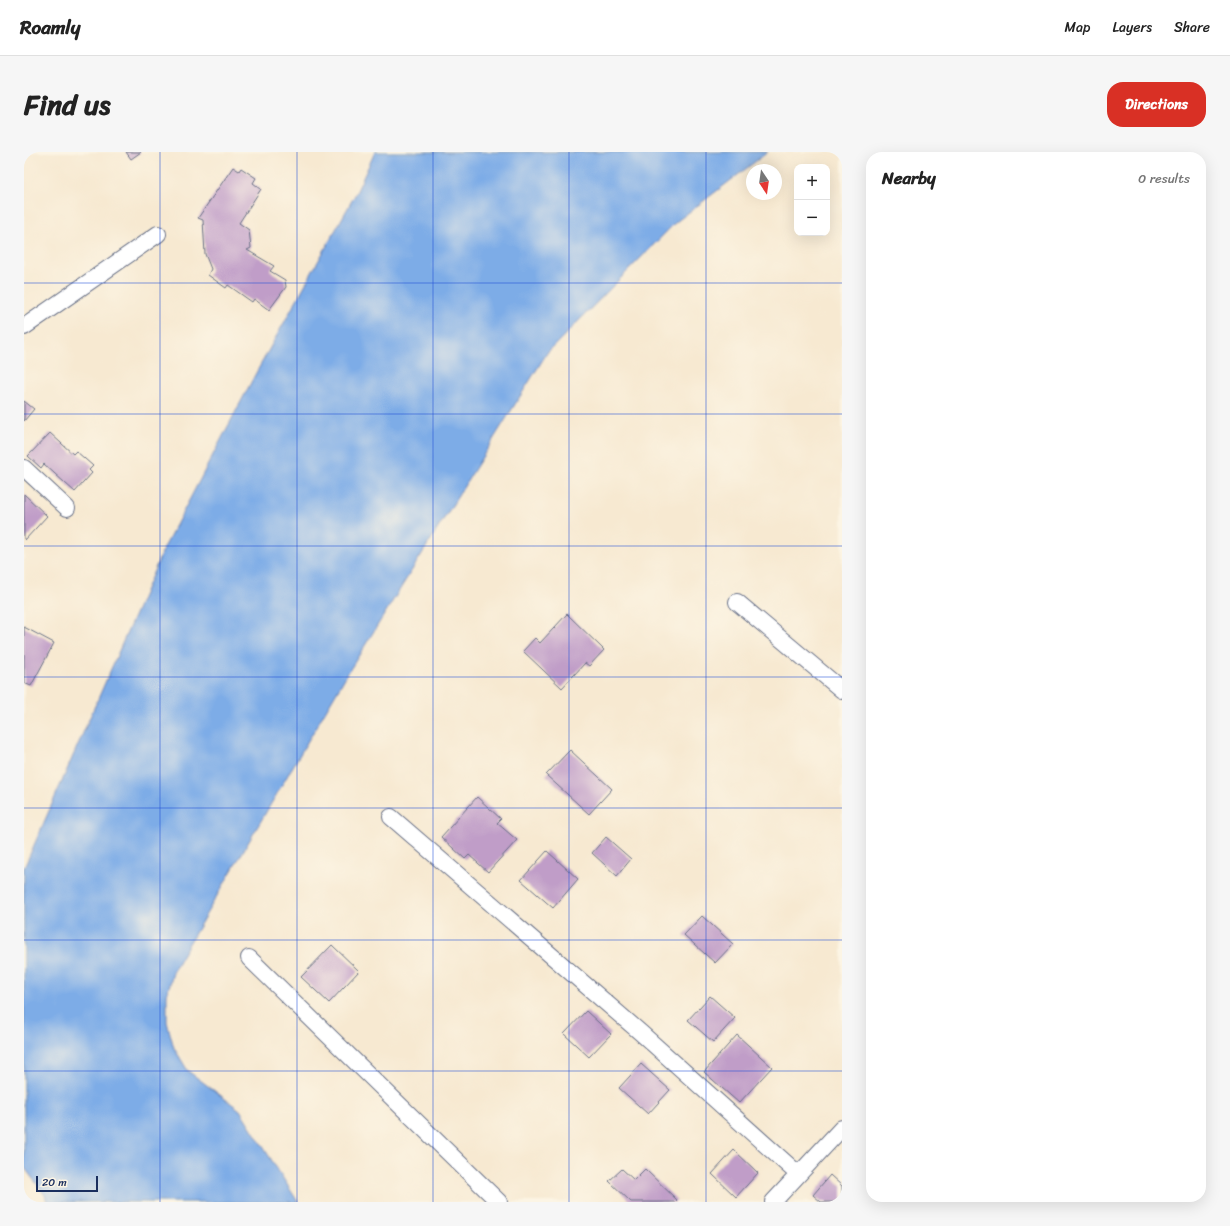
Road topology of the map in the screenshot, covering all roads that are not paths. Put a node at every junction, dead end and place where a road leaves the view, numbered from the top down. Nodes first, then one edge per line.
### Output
1 (158, 234) dead end
2 (24, 327) edge
3 (24, 468) edge
4 (67, 508) dead end
5 (737, 602) dead end
6 (842, 690) edge
7 (391, 817) dead end
8 (249, 958) dead end
9 (842, 1128) edge
10 (798, 1174) junction
11 (499, 1202) edge
12 (773, 1202) edge

1 - 2 street
3 - 4 street
5 - 6 street
7 - 10 street
8 - 11 street
9 - 10 street
10 - 12 street

